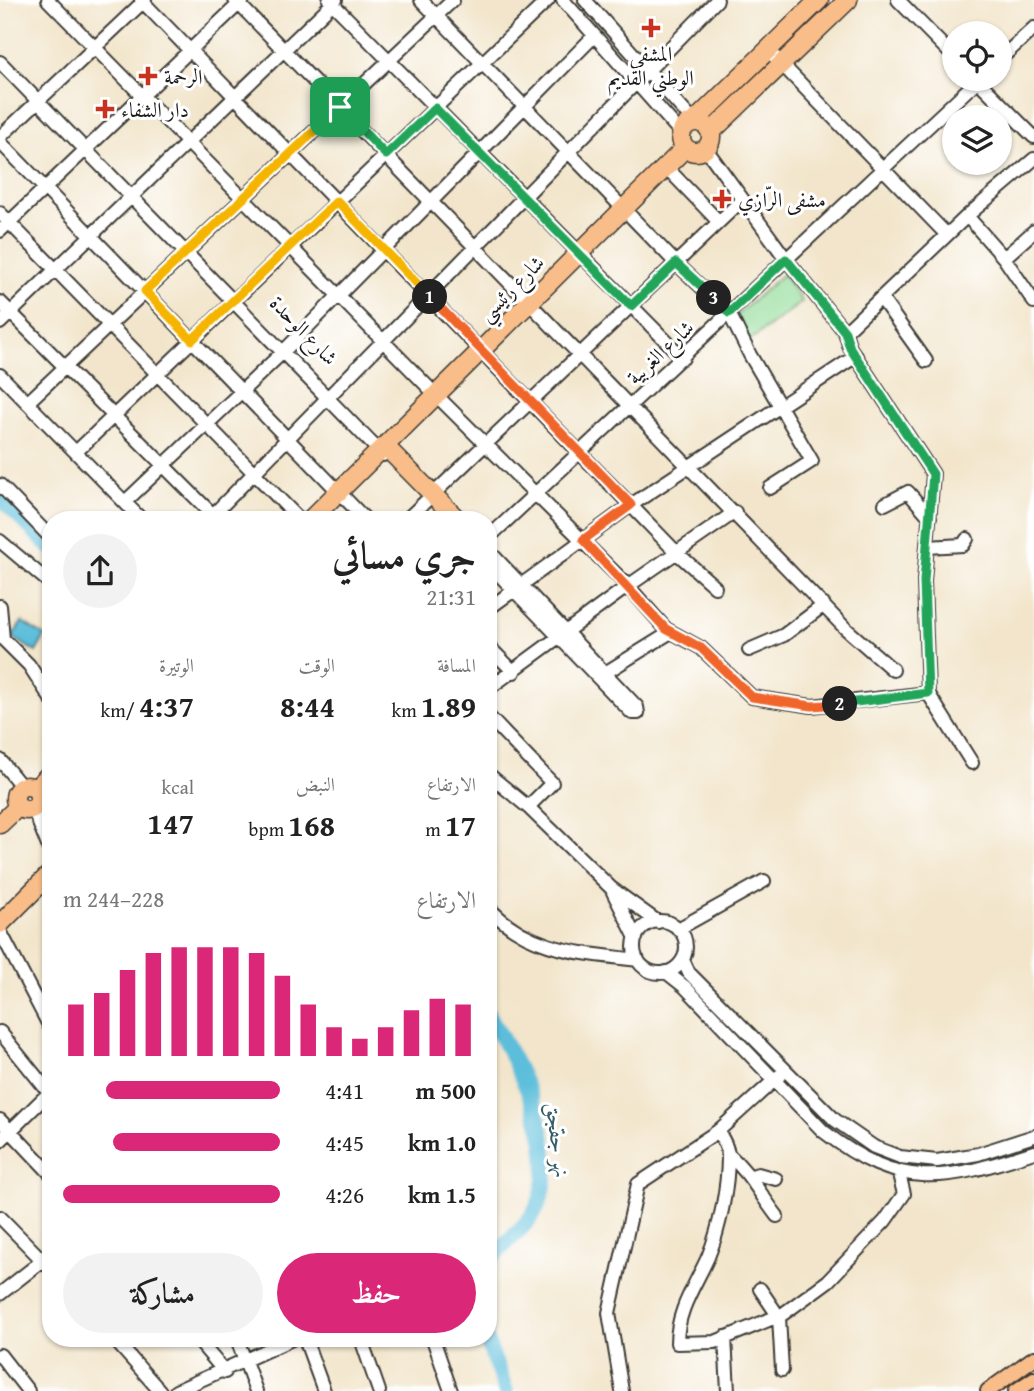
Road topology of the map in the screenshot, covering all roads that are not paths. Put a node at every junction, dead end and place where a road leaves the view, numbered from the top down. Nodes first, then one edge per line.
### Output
1 (48, 0) edge
2 (421, 0) edge
3 (453, 0) edge
4 (548, 0) edge
5 (563, 0) edge
6 (585, 0) edge
7 (717, 0) edge
8 (819, 0) edge
9 (848, 0) edge
10 (898, 0) edge
11 (143, 1) edge
12 (239, 1) edge
13 (333, 1) edge
14 (436, 16) junction
15 (1034, 27) edge
16 (594, 36) junction
17 (942, 45) edge
18 (95, 47) junction
19 (1012, 48) edge
20 (284, 50) junction
21 (768, 50) junction
22 (0, 51) edge
23 (190, 51) junction
24 (389, 61) junction
25 (0, 62) edge
26 (482, 63) junction
27 (781, 64) junction
28 (648, 70) junction
29 (636, 82) junction
30 (964, 91) edge
31 (989, 91) edge
32 (142, 96) junction
33 (235, 97) junction
34 (41, 98) junction
35 (340, 107) junction
36 (525, 107) junction
37 (435, 108) junction
38 (687, 134) junction
39 (1034, 137) edge
40 (0, 139) edge
41 (709, 141) junction
42 (188, 142) junction
43 (88, 147) junction
44 (568, 152) junction
45 (479, 153) junction
46 (290, 154) junction
47 (386, 155) junction
48 (1034, 159) edge
49 (666, 167) junction
50 (883, 169) junction
51 (45, 188) junction
52 (134, 194) junction
53 (523, 198) junction
54 (243, 199) junction
55 (742, 200) junction
56 (337, 201) junction
57 (432, 201) junction
58 (624, 209) junction
59 (967, 216) junction
60 (3, 222) edge
61 (719, 222) junction
62 (1034, 231) edge
63 (947, 235) junction
64 (91, 236) junction
65 (290, 246) junction
66 (476, 246) junction
67 (189, 250) junction
68 (384, 250) junction
69 (579, 254) junction
70 (1004, 258) junction
71 (786, 259) junction
72 (676, 263) junction
73 (55, 270) junction
74 (145, 291) junction
75 (428, 295) junction
76 (338, 296) junction
77 (235, 298) junction
78 (881, 298) junction
79 (0, 302) edge
80 (530, 302) junction
81 (1034, 302) edge
82 (631, 306) junction
83 (10, 312) junction
84 (729, 313) junction
85 (0, 323) edge
86 (109, 325) junction
87 (845, 332) junction
88 (192, 340) junction
89 (383, 341) junction
90 (286, 349) junction
91 (481, 350) junction
92 (580, 354) junction
93 (856, 356) junction
94 (683, 358) junction
95 (926, 361) dead end
96 (64, 368) junction
97 (156, 373) junction
98 (0, 375) edge
99 (242, 391) junction
100 (330, 395) junction
101 (436, 395) junction
102 (530, 401) junction
103 (27, 402) junction
104 (779, 404) junction
105 (630, 405) junction
106 (114, 414) junction
107 (206, 424) junction
108 (288, 439) junction
109 (486, 443) junction
110 (382, 449) junction
111 (76, 452) junction
112 (580, 452) junction
113 (164, 465) junction
114 (689, 465) junction
115 (254, 473) junction
116 (0, 485) edge
117 (770, 488) dead end
118 (339, 491) junction
119 (536, 493) junction
120 (429, 497) junction
121 (125, 502) junction
122 (885, 503) dead end
123 (631, 505) junction
124 (134, 511) edge
125 (207, 511) edge
126 (219, 511) edge
127 (291, 511) edge
128 (319, 511) edge
129 (358, 511) edge
130 (415, 511) edge
131 (439, 511) edge
132 (447, 511) edge
133 (735, 512) junction
134 (930, 517) junction
135 (42, 529) edge
136 (497, 530) edge
137 (967, 539) dead end
138 (583, 540) junction
139 (0, 541) edge
140 (927, 547) junction
141 (677, 553) junction
142 (497, 561) edge
143 (497, 571) edge
144 (42, 576) edge
145 (628, 586) junction
146 (715, 587) dead end
147 (519, 589) junction
148 (497, 603) edge
149 (824, 605) junction
150 (0, 606) edge
151 (671, 632) junction
152 (562, 635) junction
153 (749, 650) dead end
154 (497, 655) edge
155 (893, 670) dead end
156 (514, 672) junction
157 (605, 673) junction
158 (497, 683) edge
159 (42, 685) edge
160 (928, 693) junction
161 (497, 725) edge
162 (0, 760) edge
163 (972, 762) dead end
164 (42, 779) edge
165 (497, 786) edge
166 (28, 788) junction
167 (26, 807) junction
168 (528, 807) junction
169 (0, 824) edge
170 (42, 836) edge
171 (764, 881) dead end
172 (42, 882) edge
173 (611, 888) junction
174 (497, 915) edge
175 (657, 922) junction
176 (0, 924) edge
177 (678, 929) junction
178 (0, 931) edge
179 (636, 938) junction
180 (638, 960) junction
181 (683, 960) junction
182 (666, 972) junction
183 (42, 1012) edge
184 (0, 1032) edge
185 (784, 1071) junction
186 (773, 1081) junction
187 (42, 1083) edge
188 (42, 1101) edge
189 (0, 1119) edge
190 (10, 1131) junction
191 (718, 1131) junction
192 (1034, 1136) edge
193 (0, 1141) edge
194 (1034, 1152) edge
195 (728, 1154) junction
196 (42, 1165) edge
197 (899, 1174) junction
198 (752, 1176) junction
199 (776, 1178) dead end
200 (777, 1216) dead end
201 (0, 1217) edge
202 (42, 1256) edge
203 (42, 1265) edge
204 (760, 1289) dead end
205 (0, 1294) edge
206 (779, 1317) junction
207 (725, 1337) junction
208 (121, 1347) edge
209 (204, 1347) edge
210 (240, 1347) edge
211 (273, 1347) edge
212 (308, 1347) edge
213 (364, 1347) edge
214 (436, 1347) edge
215 (0, 1355) edge
216 (1034, 1358) edge
217 (244, 1359) junction
218 (782, 1370) dead end
219 (225, 1372) junction
220 (1034, 1379) edge
221 (28, 1391) edge
222 (160, 1391) edge
223 (177, 1391) edge
224 (256, 1391) edge
225 (324, 1391) edge
226 (379, 1391) edge
227 (451, 1391) edge
228 (622, 1391) edge
229 (728, 1391) edge
230 (988, 1391) edge
231 (1016, 1391) edge

1 - 18 street
2 - 14 street
3 - 14 street
4 - 26 street
5 - 16 street
6 - 28 street
7 - 28 street
8 - 21 highway, شارع رئيسي
9 - 27 highway
10 - 17 street
11 - 18 street
11 - 23 street
12 - 20 street
12 - 23 street
13 - 20 street
13 - 24 street
14 - 24 street
14 - 26 street
15 - 19 street
16 - 29 street
16 - 36 street
18 - 32 street
18 - 34 street
20 - 33 street
20 - 35 street
21 - 27 street
21 - 38 highway, شارع رئيسي
22 - 34 street, شارع الوحدة
23 - 32 street
23 - 33 street
24 - 35 street
24 - 37 street
25 - 34 street, شارع الوحدة
26 - 36 street
26 - 37 street
27 - 41 highway
27 - 50 street
28 - 29 street
28 - 38 street
29 - 38 street
29 - 44 street
30 - 50 street, شارع الغربية
31 - 39 street
32 - 42 street
32 - 43 street
33 - 42 street
33 - 46 street
34 - 40 street
34 - 43 street, شارع الوحدة
35 - 46 street
35 - 47 street
36 - 44 street
36 - 45 street
37 - 45 street
37 - 47 street
38 - 41 highway
38 - 41 highway
38 - 49 highway, شارع رئيسي
40 - 51 street
41 - 55 street
42 - 52 street
42 - 54 street
43 - 51 street
43 - 52 street, شارع الوحدة
44 - 53 street
44 - 58 street
45 - 53 street
45 - 57 street
46 - 54 street
46 - 56 street
47 - 56 street
47 - 57 street
48 - 59 street
49 - 58 highway, شارع رئيسي
49 - 61 street
50 - 63 street
50 - 71 street, شارع الغربية
51 - 60 street
51 - 64 street
52 - 64 street
52 - 67 street, شارع الوحدة
53 - 66 street
53 - 69 street
54 - 65 street
54 - 67 street
55 - 61 street
55 - 71 street
56 - 65 street
56 - 68 street
57 - 66 street
57 - 68 street
58 - 69 highway, شارع رئيسي
58 - 72 street
59 - 63 street
59 - 70 street
60 - 73 street
61 - 72 street
62 - 70 street
63 - 78 street
64 - 73 street
64 - 74 street
65 - 76 street
65 - 77 street
66 - 75 street
66 - 80 street
67 - 74 street
67 - 77 street, شارع الوحدة
68 - 75 street
68 - 76 street
69 - 80 highway, شارع رئيسي
69 - 82 street
70 - 81 street
71 - 84 street, شارع الغربية
71 - 87 street
72 - 82 street
72 - 84 street
73 - 83 street
73 - 86 street
74 - 86 street
74 - 88 street
75 - 89 street
75 - 91 street
76 - 89 street
76 - 90 street
77 - 88 street
77 - 90 street, شارع الوحدة
78 - 87 street
78 - 95 street
79 - 83 street
80 - 91 highway, شارع رئيسي
80 - 92 street
82 - 92 street
82 - 94 street
83 - 85 street
83 - 96 street
84 - 94 street, شارع الغربية
84 - 104 street
86 - 96 street
86 - 97 street
87 - 93 street
88 - 97 street
88 - 99 street
89 - 100 street
89 - 101 street
90 - 99 street
90 - 100 street, شارع الوحدة
91 - 101 highway, شارع رئيسي
91 - 102 street
92 - 102 street
92 - 105 street
93 - 104 street
93 - 134 street
94 - 105 street, شارع الغربية
96 - 103 street
96 - 106 street
97 - 106 street
97 - 107 street
98 - 103 street
99 - 107 street
99 - 108 street
100 - 108 street
100 - 110 street, شارع الوحدة
101 - 109 street
101 - 110 highway, شارع رئيسي
102 - 109 street
102 - 112 street
103 - 111 street
104 - 114 street
104 - 117 street
105 - 112 street, شارع الغربية
105 - 114 street
106 - 111 street
106 - 113 street
107 - 113 street
107 - 115 street
108 - 115 street
108 - 118 street
109 - 119 street
109 - 120 street
110 - 118 highway, شارع رئيسي
110 - 120 highway, شارع الوحدة
111 - 121 street
112 - 119 street, شارع الغربية
112 - 123 street
113 - 121 street
113 - 125 street
114 - 123 street
114 - 133 street
115 - 126 street
115 - 127 street
116 - 135 street
118 - 128 highway, شارع رئيسي
118 - 129 street
119 - 136 street, شارع الغربية
119 - 138 street
120 - 130 street
120 - 131 street, شارع الوحدة
120 - 132 highway, شارع الوحدة
121 - 124 street
122 - 134 street
123 - 138 street
123 - 141 street
133 - 141 street
133 - 149 street
134 - 140 street
137 - 140 street
138 - 145 street
138 - 147 street
139 - 144 street
140 - 160 street
141 - 145 street
141 - 146 street
142 - 147 street
143 - 147 street
145 - 151 street
145 - 152 street
147 - 148 street
147 - 152 street
149 - 153 street
149 - 155 street
150 - 159 street
151 - 157 street
151 - 160 street
152 - 156 street
152 - 157 street
152 - 157 street
154 - 156 street
156 - 158 street
160 - 163 street
161 - 168 street
162 - 166 street
164 - 166 highway
165 - 168 street
166 - 167 highway
167 - 169 highway
167 - 170 street
168 - 173 street
171 - 177 street
172 - 176 highway
173 - 175 street
173 - 179 street
174 - 180 street
175 - 177 street
175 - 179 street
177 - 181 street
178 - 183 street
179 - 180 street
180 - 182 street
181 - 182 street
181 - 185 street
182 - 186 street
184 - 187 street
185 - 186 street
185 - 192 street
186 - 191 street
186 - 197 street
188 - 190 street
189 - 190 street
190 - 193 street
190 - 196 street
191 - 195 street
191 - 228 street
194 - 197 street
195 - 198 street
195 - 207 street
197 - 206 street
198 - 199 street
198 - 200 street
201 - 202 street
203 - 205 street
204 - 206 street
206 - 207 street
206 - 218 street
207 - 229 street
208 - 222 street
209 - 219 street
210 - 217 street
211 - 217 street
212 - 225 street
213 - 226 street
214 - 227 street
215 - 221 street
216 - 230 main road
217 - 219 street
217 - 224 street
219 - 223 street
220 - 231 main road

